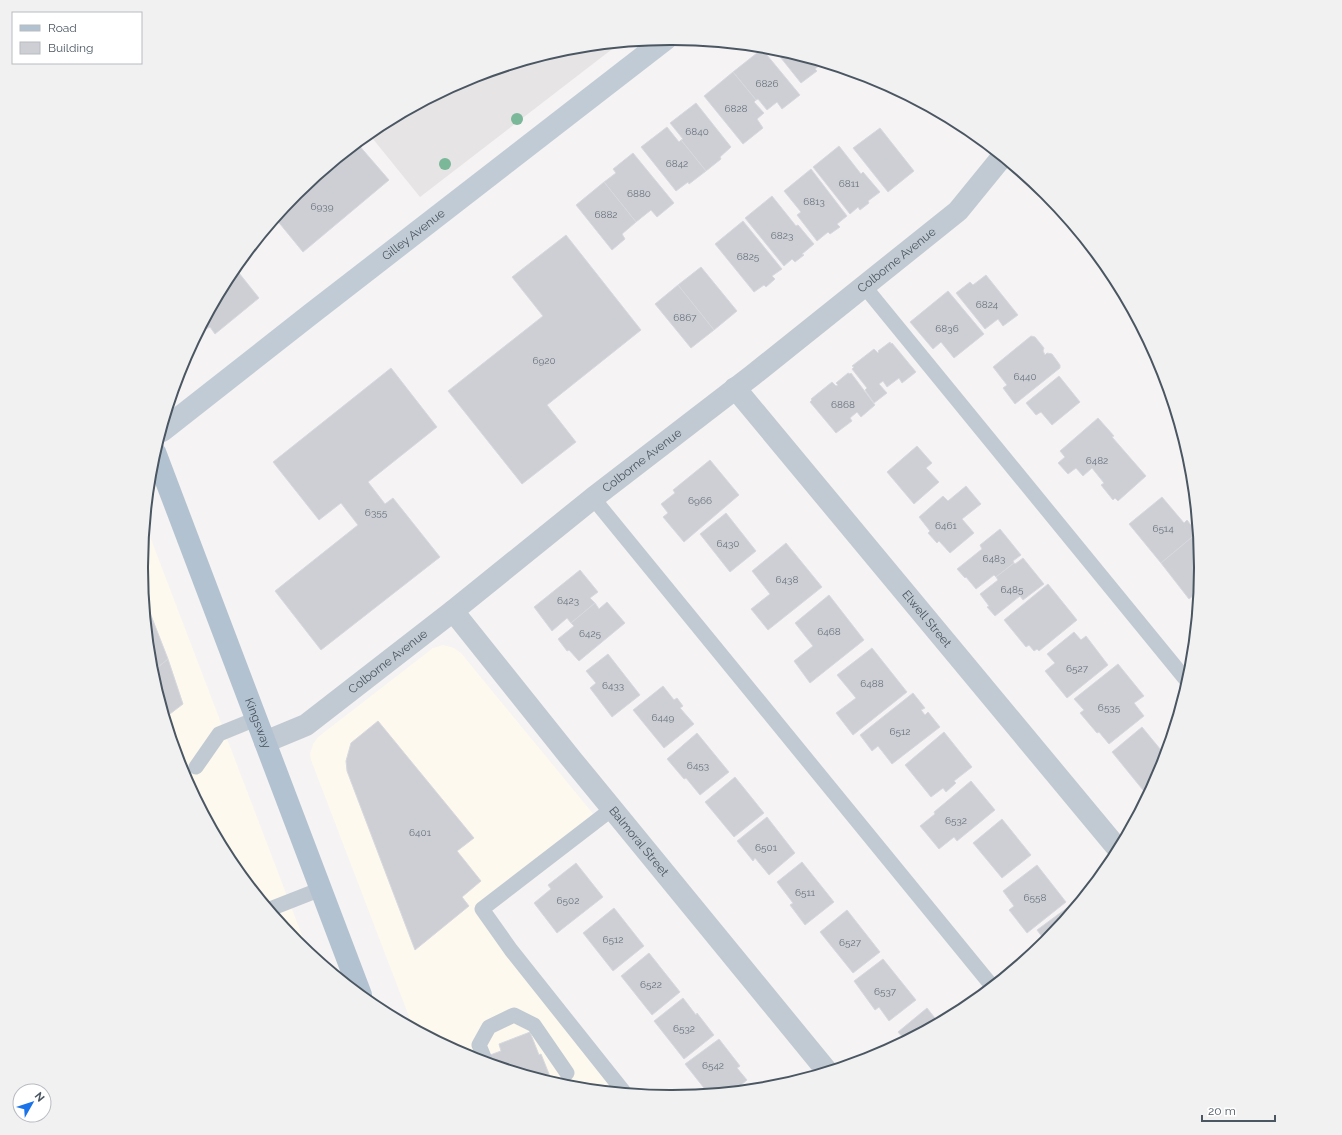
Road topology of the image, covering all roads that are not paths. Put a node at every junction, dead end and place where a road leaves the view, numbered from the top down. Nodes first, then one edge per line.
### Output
1 (656, 45) edge
2 (999, 161) edge
3 (864, 286) junction
4 (736, 388) junction
5 (168, 426) edge
6 (159, 464) edge
7 (593, 498) junction
8 (453, 611) junction
9 (1182, 675) edge
10 (256, 719) junction
11 (265, 742) junction
12 (196, 767) dead end
13 (612, 809) junction
14 (1114, 844) edge
15 (321, 888) junction
16 (274, 907) edge
17 (989, 982) edge
18 (357, 985) edge
19 (483, 1054) edge
20 (823, 1067) edge
21 (567, 1073) dead end
22 (620, 1088) edge

1 - 5 street, Gilley Avenue
2 - 3 street, Colborne Avenue
3 - 4 street, Colborne Avenue
3 - 9 lane
4 - 7 street, Colborne Avenue
4 - 14 street, Elwell Street
6 - 10 main road, Kingsway
7 - 8 street, Colborne Avenue
7 - 17 lane
8 - 11 street, Colborne Avenue
8 - 13 street, Balmoral Street
10 - 11 main road, Kingsway
10 - 12 lane
11 - 15 main road, Kingsway
13 - 20 street, Balmoral Street
13 - 22 lane
15 - 16 lane
15 - 18 main road, Kingsway
19 - 21 lane

